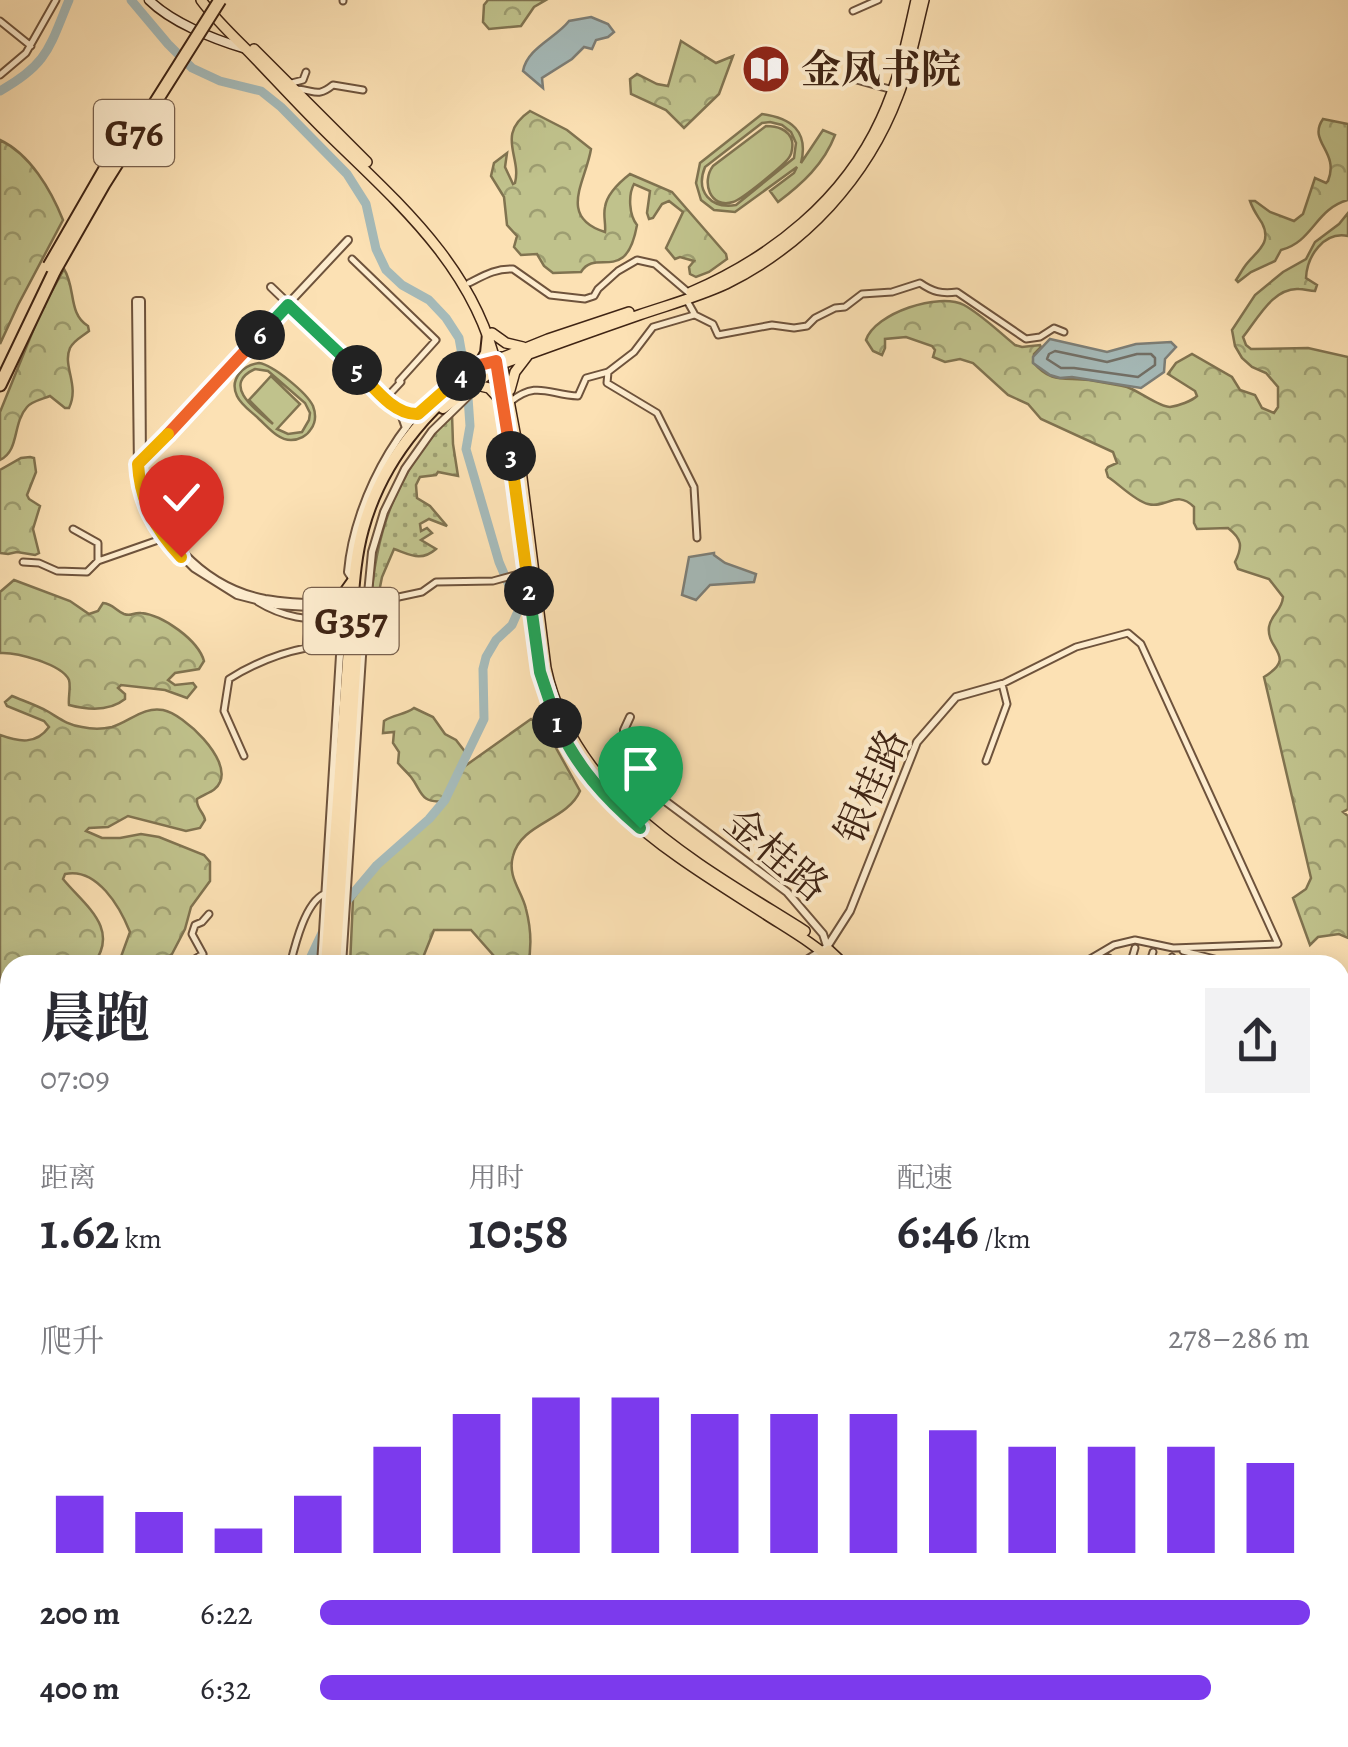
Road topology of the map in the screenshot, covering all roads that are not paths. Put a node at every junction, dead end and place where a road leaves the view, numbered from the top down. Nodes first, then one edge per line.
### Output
1 (56, 0) edge
2 (149, 0) edge
3 (206, 0) edge
4 (220, 0) edge
5 (878, 0) edge
6 (920, 0) edge
7 (852, 11) dead end
8 (0, 21) edge
9 (31, 46) junction
10 (249, 48) junction
11 (306, 72) dead end
12 (0, 75) edge
13 (853, 79) dead end
14 (291, 86) junction
15 (363, 90) dead end
16 (893, 90) junction
17 (348, 240) dead end
18 (352, 259) dead end
19 (52, 268) junction
20 (469, 283) junction
21 (271, 287) dead end
22 (688, 296) junction
23 (138, 301) dead end
24 (288, 305) junction
25 (695, 315) junction
26 (1064, 332) dead end
27 (490, 333) junction
28 (531, 350) junction
29 (499, 363) junction
30 (0, 367) edge
31 (608, 372) junction
32 (477, 377) junction
33 (0, 385) edge
34 (451, 396) junction
35 (386, 398) junction
36 (507, 406) junction
37 (400, 411) junction
38 (418, 414) junction
39 (406, 429) junction
40 (140, 462) junction
41 (73, 529) dead end
42 (164, 538) junction
43 (697, 538) dead end
44 (23, 562) dead end
45 (98, 562) junction
46 (526, 572) junction
47 (354, 577) junction
48 (255, 601) junction
49 (328, 606) junction
50 (354, 619) junction
51 (309, 620) junction
52 (1002, 684) junction
53 (630, 717) dead end
54 (244, 756) dead end
55 (986, 761) dead end
56 (340, 877) junction
57 (324, 894) junction
58 (209, 914) dead end
59 (328, 948) junction
60 (1135, 948) dead end
61 (1174, 948) junction
62 (825, 950) junction
63 (1153, 952) dead end
64 (202, 955) edge
65 (293, 955) edge
66 (326, 955) edge
67 (333, 955) edge
68 (340, 955) edge
69 (816, 955) edge
70 (829, 955) edge
71 (832, 955) edge
72 (1097, 955) edge
73 (1133, 955) edge
74 (1152, 955) edge
75 (1200, 955) edge

1 - 9 street
2 - 10 main road
3 - 10 main road
3 - 19 highway, G76, bridge
4 - 19 highway, G76, bridge
5 - 7 street
6 - 16 main road
6 - 22 main road
8 - 9 street
9 - 12 street
10 - 14 main road
10 - 27 main road
11 - 14 street
13 - 16 street
14 - 15 street
14 - 20 main road
16 - 22 main road
17 - 24 street
18 - 35 street
19 - 30 highway, G76
19 - 33 highway, G76
20 - 22 street
20 - 27 main road
21 - 24 street
22 - 25 street
22 - 28 main road
23 - 40 street
24 - 35 street
24 - 40 street
25 - 26 street
25 - 31 street
27 - 28 main road
27 - 29 main road
27 - 32 highway
28 - 29 main road
28 - 36 main road
29 - 32 highway, G357
29 - 36 main road
31 - 36 street
31 - 43 street
32 - 34 highway, G357
32 - 34 street
32 - 36 main road
34 - 38 street
34 - 47 highway, G357
34 - 50 highway, G357
35 - 37 street
36 - 46 main road
36 - 62 main road
37 - 38 street
37 - 39 street
38 - 39 street
39 - 47 street
40 - 42 street
40 - 49 street
41 - 45 street
42 - 45 street
42 - 48 street
44 - 45 street
46 - 50 street
46 - 62 main road
47 - 49 highway
47 - 50 highway, G357
48 - 49 street
48 - 51 street
49 - 50 highway
50 - 51 street
50 - 56 highway, G357
50 - 56 highway, G357
50 - 57 street
51 - 54 street
52 - 55 street
52 - 61 street
52 - 62 street, 银桂路
53 - 62 street, 金桂路
56 - 59 highway, G357
56 - 68 street
57 - 59 street
57 - 65 street
58 - 64 street
59 - 66 highway, G357
59 - 67 highway, G357
60 - 73 street
61 - 72 street
61 - 75 street
62 - 69 street
62 - 70 main road
62 - 71 main road
63 - 74 street

